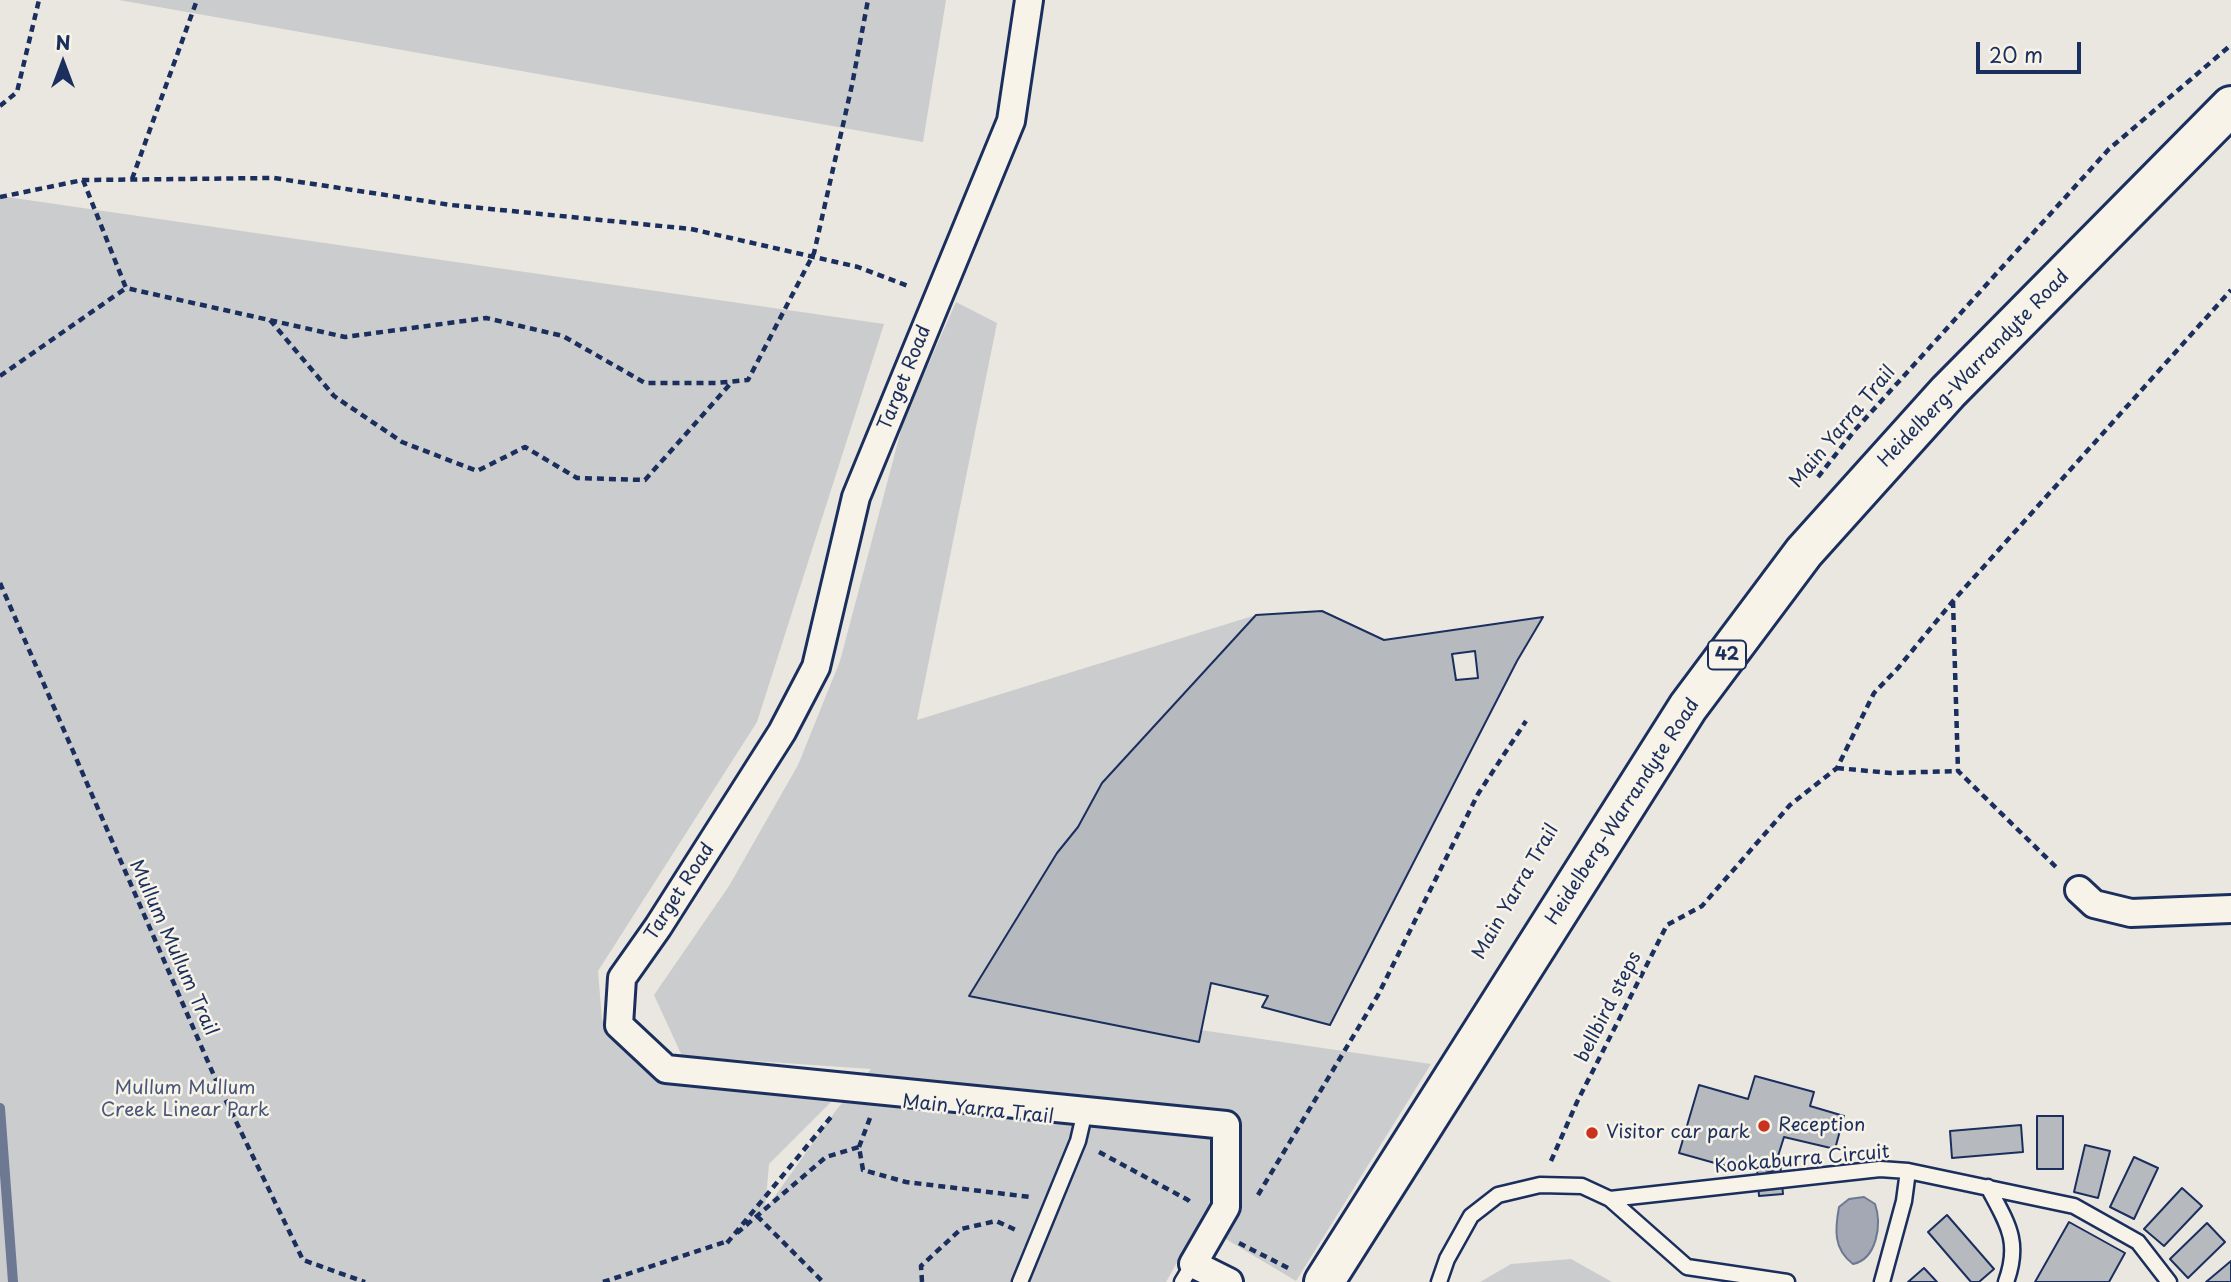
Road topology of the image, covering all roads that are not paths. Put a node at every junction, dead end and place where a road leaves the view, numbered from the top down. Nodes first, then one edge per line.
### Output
1 (1029, 0) edge
2 (2231, 106) edge
3 (2079, 890) road end
4 (2231, 909) edge
5 (1085, 1111) junction
6 (1908, 1171) junction
7 (1988, 1187) junction
8 (1610, 1199) junction
9 (1188, 1273) edge
10 (1309, 1276) edge
11 (1020, 1282) edge
12 (1229, 1282) edge
13 (1439, 1282) edge
14 (1787, 1282) edge
15 (1882, 1282) edge
16 (2006, 1282) edge
17 (2169, 1282) edge

1 - 5 street, Target Road
2 - 10 main road, Heidelberg-Warrandyte Road / 42
3 - 4 street
5 - 9 street, Target Road
5 - 11 lane
6 - 7 lane, Kookaburra Circuit
6 - 8 lane, Kookaburra Circuit
6 - 15 lane
7 - 16 lane
7 - 17 lane, Kookaburra Circuit
8 - 13 lane
8 - 14 lane
9 - 12 street, Target Road

